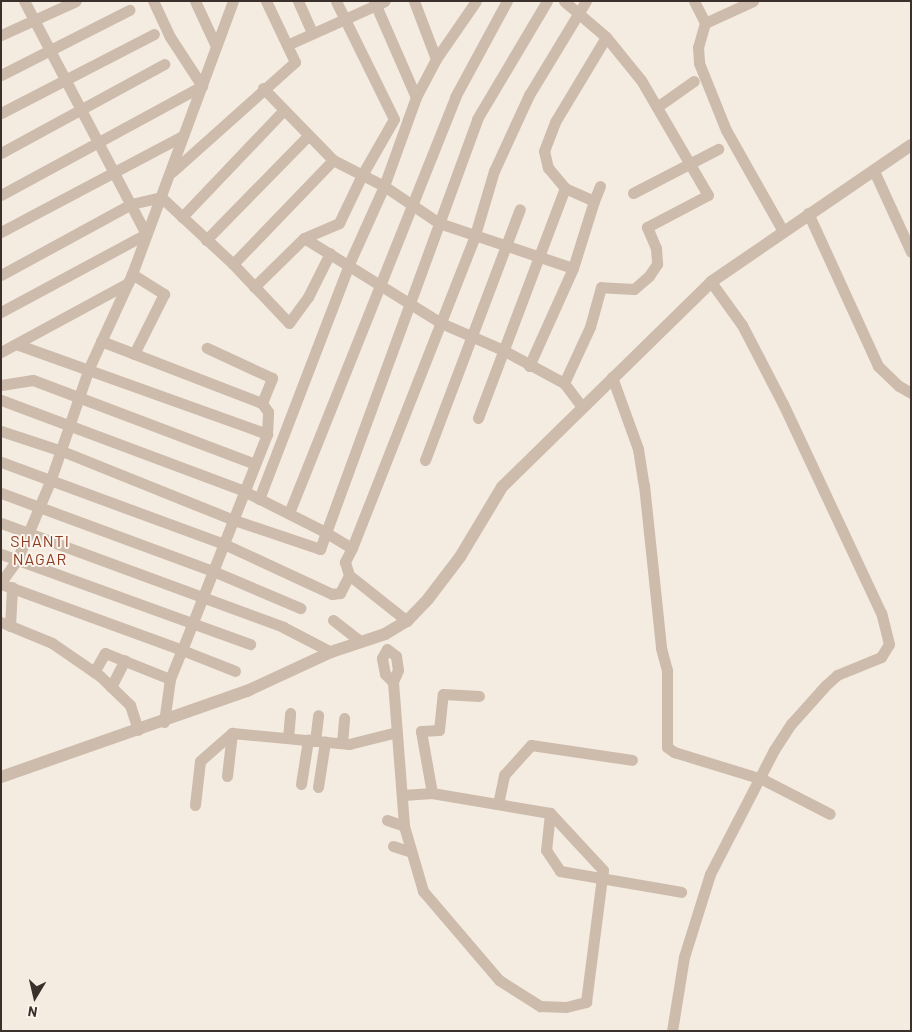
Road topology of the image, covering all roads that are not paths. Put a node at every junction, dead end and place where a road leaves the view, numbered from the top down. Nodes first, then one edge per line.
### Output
1 (24, 1) edge
2 (153, 1) edge
3 (194, 1) edge
4 (233, 1) edge
5 (266, 1) edge
6 (298, 1) edge
7 (336, 1) edge
8 (414, 1) edge
9 (476, 1) edge
10 (507, 1) edge
11 (548, 1) edge
12 (564, 1) edge
13 (586, 1) edge
14 (694, 1) edge
15 (753, 1) edge
16 (378, 2) edge
17 (68, 3) edge
18 (128, 10) dead end
19 (579, 12) junction
20 (34, 18) junction
21 (343, 18) junction
22 (705, 23) junction
23 (3, 30) edge
24 (312, 33) junction
25 (154, 34) dead end
26 (606, 37) junction
27 (287, 45) junction
28 (216, 46) junction
29 (51, 48) junction
30 (436, 59) junction
31 (164, 64) dead end
32 (1, 75) edge
33 (67, 78) junction
34 (694, 81) dead end
35 (202, 86) junction
36 (263, 88) junction
37 (416, 98) junction
38 (657, 107) junction
39 (82, 109) junction
40 (283, 111) junction
41 (1, 113) edge
42 (182, 136) junction
43 (308, 136) junction
44 (100, 142) junction
45 (911, 145) edge
46 (718, 149) dead end
47 (1, 153) edge
48 (333, 160) junction
49 (691, 166) junction
50 (114, 170) junction
51 (874, 171) junction
52 (171, 173) junction
53 (362, 175) junction
54 (384, 186) junction
55 (600, 186) dead end
56 (565, 188) junction
57 (633, 193) dead end
58 (1, 196) edge
59 (161, 197) junction
60 (594, 201) junction
61 (131, 204) junction
62 (411, 206) junction
63 (520, 209) dead end
64 (808, 214) junction
65 (182, 217) junction
66 (439, 223) junction
67 (783, 231) junction
68 (1, 232) edge
69 (146, 234) junction
70 (475, 234) junction
71 (304, 238) junction
72 (206, 240) junction
73 (508, 245) junction
74 (911, 252) edge
75 (330, 253) junction
76 (541, 256) junction
77 (233, 264) junction
78 (349, 264) junction
79 (573, 268) junction
80 (1, 275) edge
81 (130, 278) junction
82 (711, 282) junction
83 (379, 283) junction
84 (254, 287) junction
85 (408, 301) junction
86 (1, 312) edge
87 (441, 324) junction
88 (472, 337) junction
89 (101, 341) junction
90 (16, 344) junction
91 (207, 348) dead end
92 (503, 350) junction
93 (1, 352) edge
94 (134, 354) junction
95 (529, 366) junction
96 (89, 368) junction
97 (612, 377) junction
98 (564, 383) junction
99 (1, 385) edge
100 (911, 393) edge
101 (81, 396) junction
102 (1, 400) edge
103 (262, 403) junction
104 (582, 407) junction
105 (478, 418) dead end
106 (72, 424) junction
107 (1, 431) edge
108 (266, 434) junction
109 (62, 451) junction
110 (425, 460) dead end
111 (1, 462) edge
112 (255, 464) junction
113 (51, 479) junction
114 (244, 491) junction
115 (1, 493) edge
116 (259, 500) junction
117 (38, 507) junction
118 (289, 513) junction
119 (234, 520) junction
120 (1, 523) edge
121 (326, 532) junction
122 (29, 533) junction
123 (224, 544) junction
124 (352, 548) junction
125 (1, 554) edge
126 (17, 560) junction
127 (213, 571) junction
128 (349, 575) junction
129 (5, 584) edge
130 (202, 598) junction
131 (300, 608) dead end
132 (333, 620) dead end
133 (407, 621) junction
134 (6, 624) edge
135 (193, 625) junction
136 (384, 634) junction
137 (360, 641) junction
138 (250, 644) dead end
139 (182, 650) junction
140 (331, 652) junction
141 (124, 660) junction
142 (235, 671) dead end
143 (94, 672) junction
144 (170, 679) junction
145 (111, 687) junction
146 (479, 696) dead end
147 (290, 713) dead end
148 (318, 715) dead end
149 (344, 718) dead end
150 (164, 722) junction
151 (138, 730) junction
152 (396, 732) junction
153 (232, 733) junction
154 (288, 738) junction
155 (316, 741) junction
156 (342, 743) junction
157 (632, 760) dead end
158 (226, 776) dead end
159 (1, 778) edge
160 (762, 779) junction
161 (301, 784) dead end
162 (318, 787) dead end
163 (432, 793) junction
164 (403, 796) junction
165 (498, 804) junction
166 (196, 805) dead end
167 (550, 813) junction
168 (830, 814) dead end
169 (387, 820) dead end
170 (404, 826) junction
171 (393, 846) dead end
172 (411, 852) junction
173 (602, 880) junction
174 (681, 892) dead end
175 (672, 1031) edge

1 - 20 street
2 - 35 street
3 - 28 street
4 - 28 street
5 - 27 street
6 - 24 street
7 - 21 street
8 - 30 street
9 - 30 street
10 - 62 street
11 - 66 street
12 - 19 street
13 - 19 street
14 - 22 street
15 - 22 street
16 - 21 street
16 - 37 street
17 - 20 street
18 - 29 street
19 - 26 street
19 - 70 street
20 - 23 street
20 - 29 street
21 - 24 street
21 - 53 street
22 - 67 street
24 - 27 street
25 - 33 street
26 - 38 street
26 - 56 street
27 - 36 street
28 - 35 street
29 - 32 street
29 - 33 street
30 - 37 street
31 - 39 street
33 - 39 street
33 - 41 street
34 - 38 street
35 - 42 street
35 - 44 street
36 - 40 street
36 - 52 street
37 - 54 street
38 - 49 street
39 - 44 street
39 - 47 street
40 - 43 street
40 - 65 street
42 - 50 street
42 - 52 street
43 - 48 street
43 - 72 street
44 - 50 street
44 - 58 street
45 - 51 street
46 - 49 street
48 - 53 street
48 - 77 street
49 - 57 street
49 - 98 street
50 - 61 street
50 - 68 street
51 - 64 street
51 - 74 street
52 - 59 street
53 - 54 street
53 - 71 street
54 - 62 street
54 - 78 street
55 - 60 street
56 - 60 street
56 - 76 street
59 - 61 street
59 - 65 street
59 - 69 street
60 - 79 street
61 - 69 street
61 - 80 street
62 - 66 street
62 - 83 street
63 - 73 street
64 - 67 street
64 - 100 street
65 - 72 street
66 - 70 street
66 - 85 street
67 - 82 street
69 - 81 street
69 - 86 street
70 - 73 street
70 - 87 street
71 - 75 street
71 - 84 street
72 - 77 street
73 - 76 street
73 - 88 street
75 - 78 street
75 - 84 street
76 - 79 street
76 - 92 street
77 - 84 street
78 - 83 street
78 - 116 street
79 - 95 street
81 - 89 street
81 - 90 street
81 - 94 street
82 - 97 street
82 - 160 street
83 - 85 street
83 - 118 street
85 - 87 street
85 - 121 street
87 - 88 street
87 - 124 street
88 - 92 street
88 - 110 street
89 - 94 street
89 - 96 street
90 - 93 street
90 - 96 street
91 - 103 street
92 - 95 street
92 - 105 street
94 - 103 street
95 - 98 street
96 - 101 street
96 - 108 street
97 - 104 street
97 - 160 street
98 - 104 street
99 - 101 street
101 - 106 street
101 - 112 street
102 - 106 street
103 - 108 street
104 - 133 street
106 - 109 street
106 - 114 street
107 - 109 street
108 - 112 street
109 - 113 street
109 - 119 street
111 - 113 street
112 - 114 street
113 - 117 street
113 - 123 street
114 - 116 street
114 - 119 street
115 - 117 street
116 - 118 street
117 - 122 street
117 - 127 street
118 - 121 street
119 - 121 street
119 - 123 street
120 - 122 street
121 - 124 street
122 - 126 street
122 - 130 street
123 - 127 street
123 - 128 street
124 - 128 street
125 - 126 street
126 - 129 street
126 - 135 street
127 - 130 street
127 - 131 street
128 - 133 street
129 - 134 street
129 - 139 street
130 - 135 street
130 - 140 street
132 - 137 street
133 - 136 street
134 - 143 street
135 - 138 street
135 - 139 street
136 - 137 street
136 - 152 street
137 - 140 street
139 - 142 street
139 - 144 street
140 - 150 street
141 - 143 street
141 - 144 street
141 - 145 street
143 - 145 street
144 - 150 street
145 - 151 street
146 - 163 street
147 - 154 street
148 - 155 street
149 - 156 street
150 - 151 street
151 - 159 street
152 - 156 street
152 - 164 street
153 - 154 street
153 - 158 street
153 - 166 street
154 - 155 street
155 - 156 street
155 - 161 street
155 - 162 street
157 - 165 street
160 - 168 street
160 - 175 street
163 - 164 street
163 - 165 street
164 - 170 street
165 - 167 street
167 - 173 street
167 - 173 street
169 - 170 street
170 - 172 street
171 - 172 street
172 - 173 street
173 - 174 street

